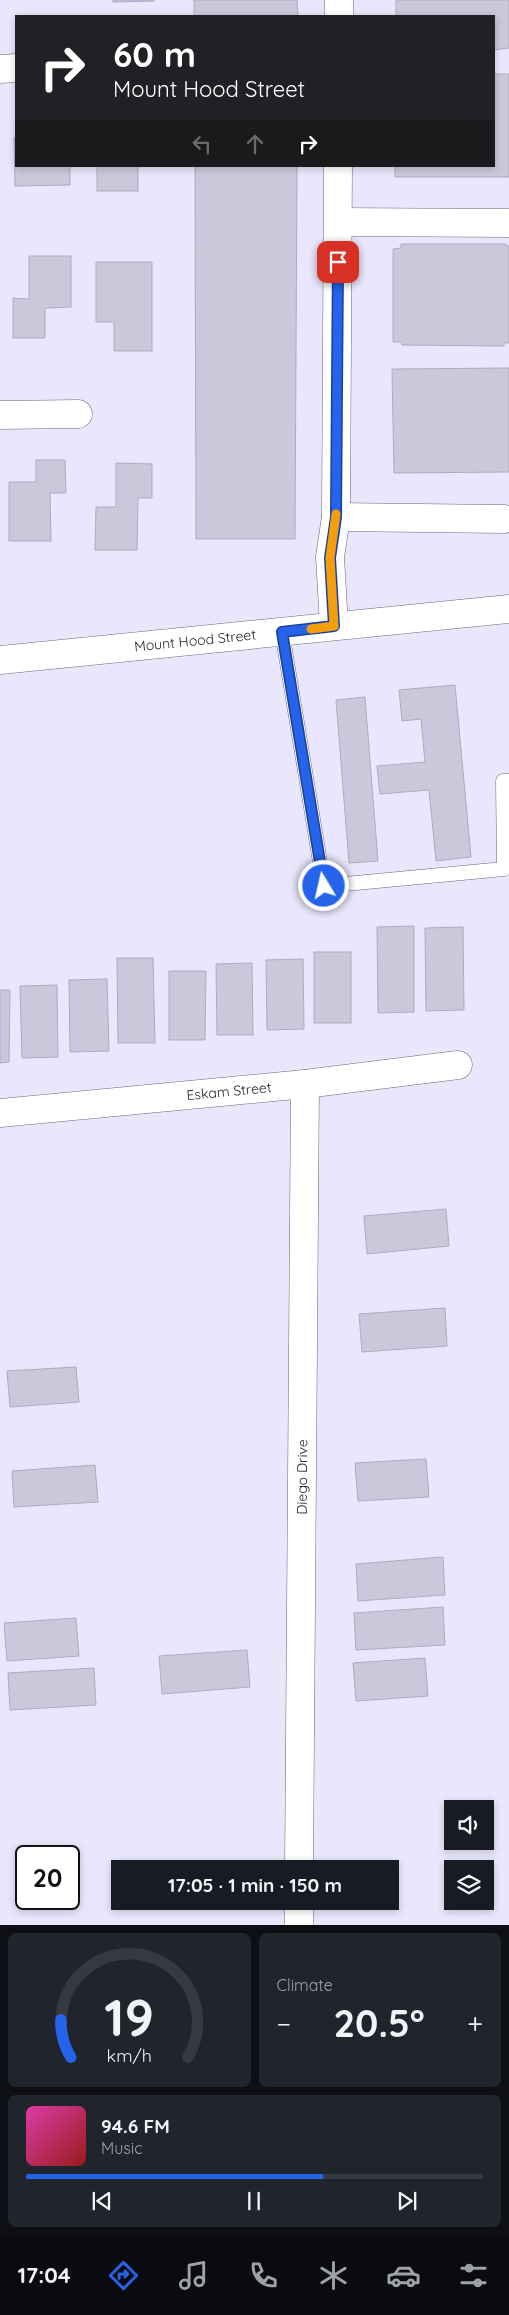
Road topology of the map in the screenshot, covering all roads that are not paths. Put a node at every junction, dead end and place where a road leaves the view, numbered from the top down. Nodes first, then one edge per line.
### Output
1 (339, 0) edge
2 (339, 15) edge
3 (0, 68) edge
4 (15, 68) edge
5 (338, 167) edge
6 (338, 222) junction
7 (508, 223) edge
8 (78, 414) dead end
9 (0, 415) edge
10 (336, 517) junction
11 (504, 519) dead end
12 (509, 609) edge
13 (334, 626) junction
14 (282, 632) junction
15 (0, 660) edge
16 (509, 781) edge
17 (458, 1065) dead end
18 (305, 1084) junction
19 (0, 1113) edge
20 (299, 1860) edge
21 (299, 1910) edge
22 (299, 1925) edge

1 - 2 street
3 - 4 street
5 - 6 street
6 - 7 street
6 - 10 street
8 - 9 street
10 - 11 street
10 - 13 street
12 - 13 street, Mount Hood Street
13 - 14 street, Mount Hood Street
14 - 15 street, Mount Hood Street
14 - 16 lane
17 - 18 street, Eskam Street
18 - 19 street, Eskam Street
18 - 20 street, Diego Drive
21 - 22 street

